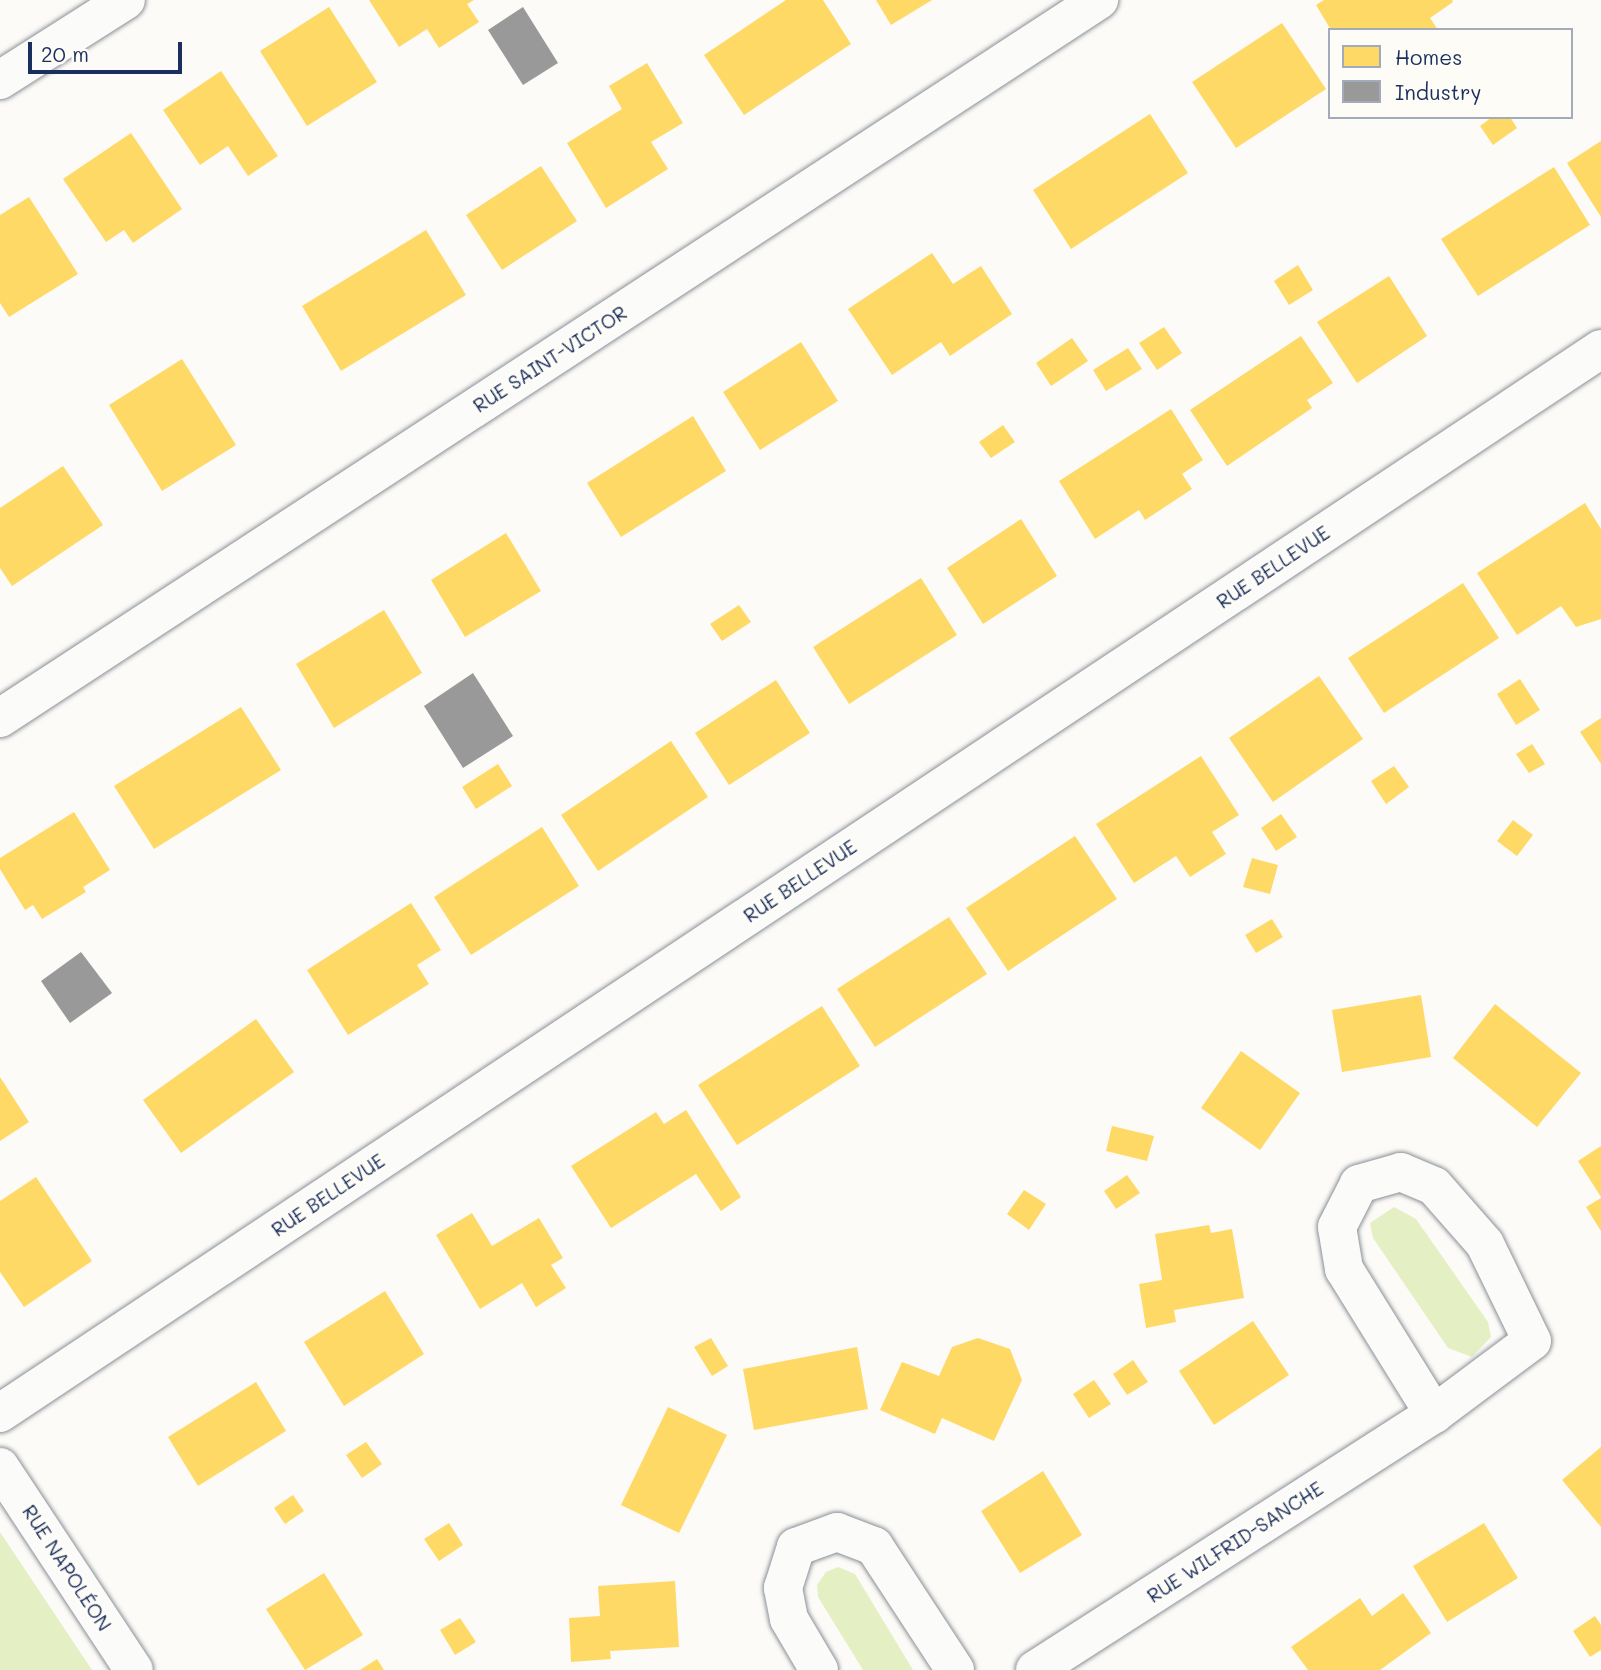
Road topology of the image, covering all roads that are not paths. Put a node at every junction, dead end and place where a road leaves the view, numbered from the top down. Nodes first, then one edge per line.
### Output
1 (126, 0) edge
2 (1099, 0) edge
3 (0, 80) edge
4 (1601, 349) edge
5 (0, 718) edge
6 (0, 1413) edge
7 (1434, 1415) junction
8 (0, 1467) edge
9 (134, 1670) edge
10 (818, 1670) edge
11 (955, 1670) edge
12 (1035, 1670) edge

1 - 3 street
2 - 5 street, RUE SAINT-VICTOR
4 - 6 street, RUE BELLEVUE
7 - 7 street, RUE WILFRID-SANCHE
7 - 12 street, RUE WILFRID-SANCHE
8 - 9 street, RUE NAPOLÉON
10 - 11 street

